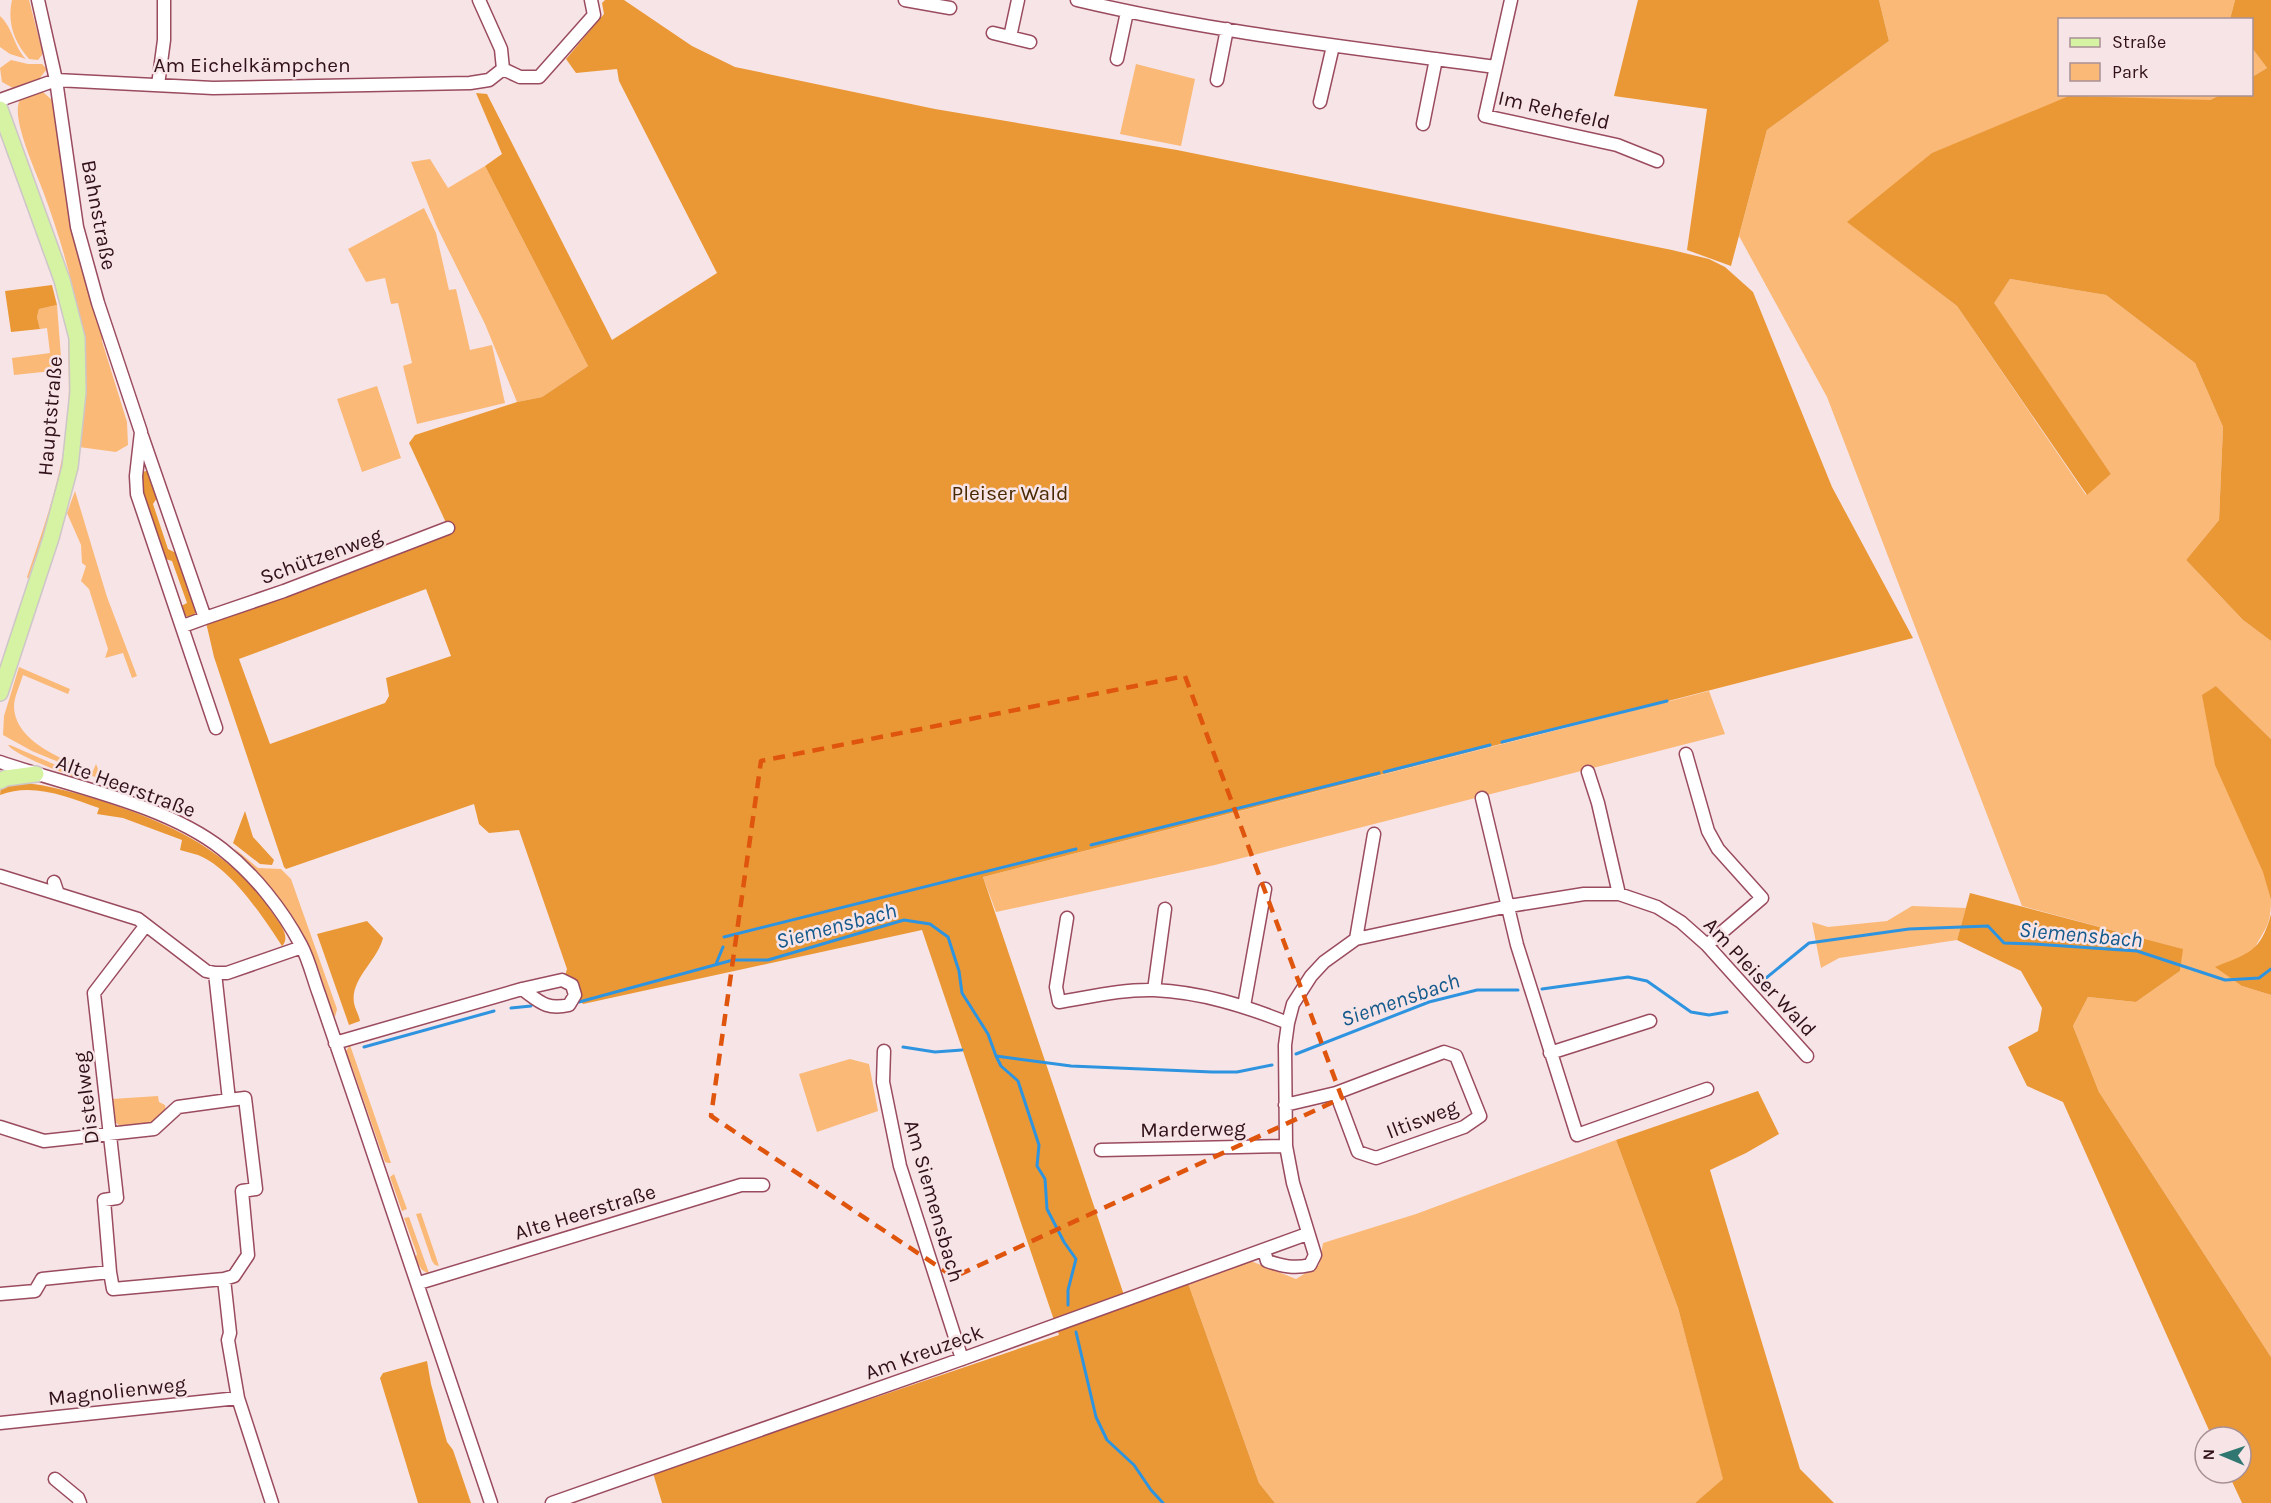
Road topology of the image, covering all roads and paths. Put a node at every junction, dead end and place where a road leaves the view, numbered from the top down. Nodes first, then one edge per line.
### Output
1 (38, 0) edge
2 (164, 0) edge
3 (479, 0) edge
4 (591, 0) edge
5 (905, 0) edge
6 (1018, 0) edge
7 (1077, 0) edge
8 (1511, 0) edge
9 (950, 8) dead end
10 (1127, 12) junction
11 (1227, 29) junction
12 (993, 33) dead end
13 (1010, 37) junction
14 (1030, 42) dead end
15 (1333, 46) junction
16 (1117, 59) dead end
17 (1436, 59) junction
18 (1495, 68) junction
19 (503, 69) junction
20 (56, 80) junction
21 (1217, 80) dead end
22 (158, 85) junction
23 (0, 100) edge
24 (1320, 102) dead end
25 (0, 109) edge
26 (1423, 124) dead end
27 (1657, 161) dead end
28 (141, 432) junction
29 (448, 528) dead end
30 (24, 617) junction
31 (205, 618) junction
32 (183, 626) junction
33 (0, 672) edge
34 (0, 693) edge
35 (216, 728) dead end
36 (1686, 754) dead end
37 (0, 762) edge
38 (1588, 772) dead end
39 (36, 774) junction
40 (0, 781) edge
41 (1482, 798) dead end
42 (1374, 834) dead end
43 (0, 876) edge
44 (1265, 890) dead end
45 (1619, 894) junction
46 (1509, 906) junction
47 (1166, 909) dead end
48 (1066, 918) dead end
49 (146, 926) junction
50 (1356, 939) junction
51 (1707, 945) junction
52 (302, 947) junction
53 (215, 973) junction
54 (522, 989) dead end
55 (1154, 990) junction
56 (1244, 1006) junction
57 (1650, 1021) dead end
58 (1287, 1023) junction
59 (336, 1043) junction
60 (884, 1051) dead end
61 (1550, 1053) junction
62 (1807, 1056) dead end
63 (1707, 1089) dead end
64 (1336, 1093) junction
65 (229, 1100) junction
66 (1285, 1105) junction
67 (0, 1127) edge
68 (110, 1134) junction
69 (1286, 1146) junction
70 (1101, 1150) dead end
71 (763, 1185) dead end
72 (1307, 1234) junction
73 (1264, 1250) junction
74 (110, 1272) junction
75 (225, 1279) junction
76 (419, 1283) junction
77 (0, 1294) edge
78 (962, 1359) junction
79 (238, 1398) junction
80 (0, 1423) edge
81 (55, 1479) dead end
82 (80, 1503) edge
83 (272, 1503) edge
84 (491, 1503) edge
85 (552, 1503) edge

1 - 20 street, Bahnstraße
2 - 22 street
3 - 19 street
4 - 19 street
5 - 9 street
6 - 13 street
7 - 10 street
8 - 18 street, Im Rehefeld
10 - 11 street
10 - 16 street
11 - 15 street
11 - 21 street
12 - 13 street
13 - 14 street
15 - 17 street
15 - 24 street
17 - 18 street
17 - 26 street
18 - 27 street, Im Rehefeld
19 - 22 street, Am Eichelkämpchen
20 - 22 street, Am Eichelkämpchen
20 - 23 street, Am Eichelkämpchen
20 - 28 street, Bahnstraße
25 - 30 main road, Hauptstraße
28 - 31 street, Bahnstraße
28 - 32 street, Bahnstraße
29 - 31 street, Schützenweg
30 - 33 main road
30 - 34 main road, Hauptstraße
31 - 32 street
32 - 35 street, Bahnstraße
36 - 51 street
37 - 39 street, Alte Heerstraße
38 - 45 street
39 - 40 main road
39 - 52 street, Alte Heerstraße
41 - 46 street
42 - 50 street
43 - 49 street
44 - 56 street
45 - 46 street, Am Pleiser Wald
45 - 51 street, Am Pleiser Wald
46 - 50 street, Am Pleiser Wald
46 - 61 street
47 - 55 street
48 - 55 street
49 - 53 street
49 - 68 street, Distelweg
50 - 58 street, Am Pleiser Wald
51 - 62 street, Am Pleiser Wald
52 - 53 street
52 - 59 street, Alte Heerstraße
53 - 65 street
54 - 59 street
55 - 56 street
56 - 58 street
57 - 61 street
58 - 66 street, Am Pleiser Wald
59 - 76 street, Alte Heerstraße
60 - 78 street, Am Siemensbach
61 - 63 street
64 - 64 street, Iltisweg
64 - 66 street, Iltisweg
65 - 68 street
65 - 75 street
66 - 69 street, Am Pleiser Wald
67 - 68 street
68 - 74 street, Distelweg
69 - 70 street, Marderweg
69 - 72 street, Am Pleiser Wald
71 - 76 street, Alte Heerstraße
72 - 73 street, Am Kreuzeck
72 - 73 street, Am Pleiser Wald
73 - 78 street, Am Kreuzeck
74 - 75 street
74 - 77 street
75 - 79 street
76 - 84 street, Alte Heerstraße
78 - 85 street, Am Kreuzeck
79 - 80 street, Magnolienweg
79 - 83 street
81 - 82 street

